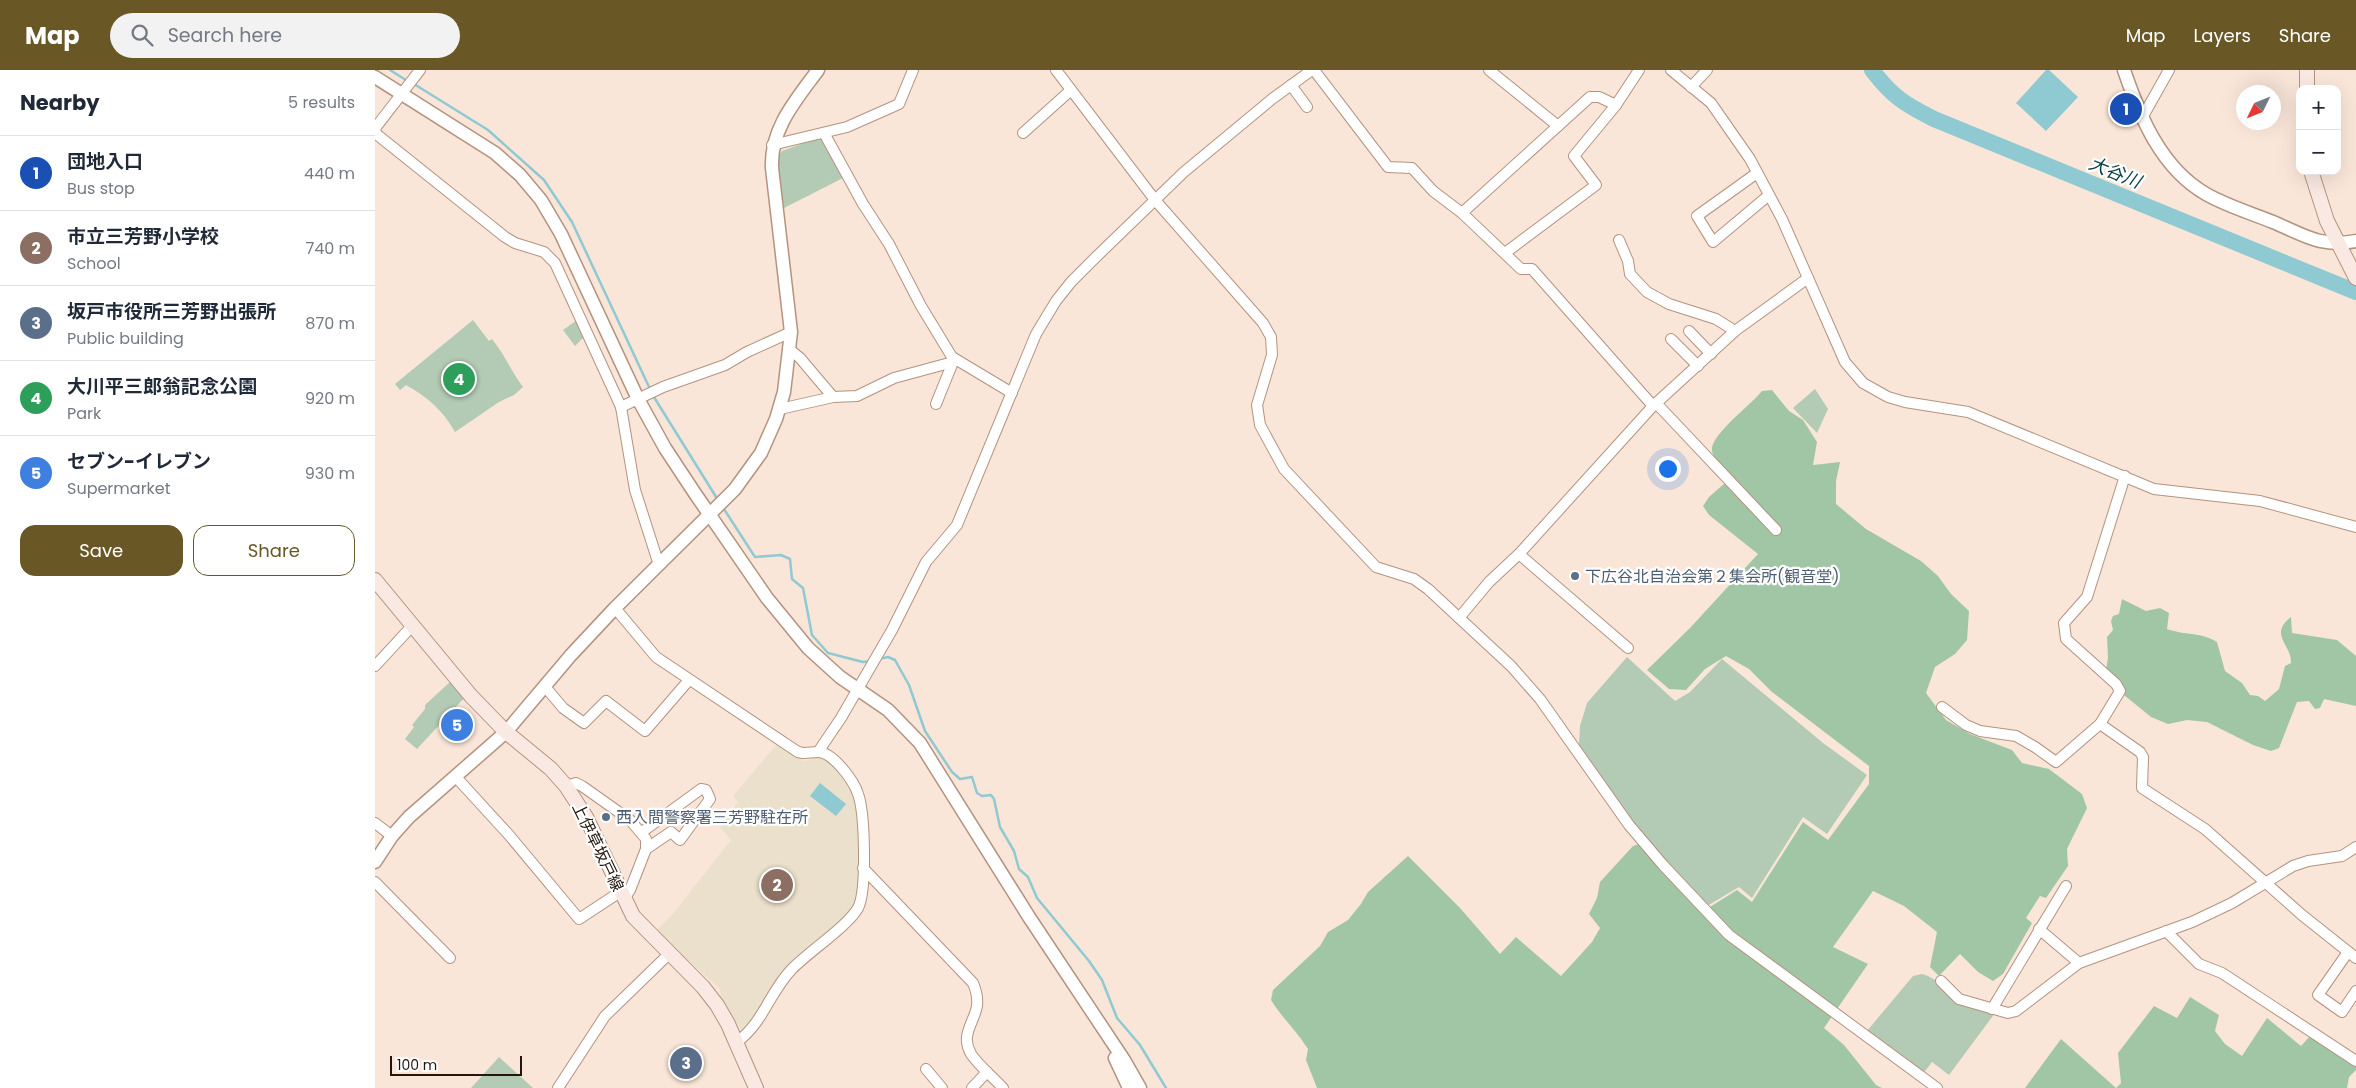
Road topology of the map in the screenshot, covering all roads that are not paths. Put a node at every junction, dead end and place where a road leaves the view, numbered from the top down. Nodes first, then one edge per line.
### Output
1 (420, 70) edge
2 (818, 70) edge
3 (913, 70) edge
4 (1056, 70) edge
5 (1313, 70) edge
6 (1489, 70) edge
7 (1639, 70) edge
8 (1671, 70) edge
9 (1707, 70) edge
10 (2124, 70) edge
11 (2169, 70) edge
12 (2307, 70) edge
13 (375, 77) edge
14 (1291, 85) junction
15 (2307, 85) edge
16 (1691, 87) junction
17 (1071, 90) junction
18 (401, 93) junction
19 (1616, 105) junction
20 (1307, 107) dead end
21 (2142, 118) junction
22 (1558, 126) junction
23 (375, 133) edge
24 (824, 133) junction
25 (1023, 133) dead end
26 (773, 145) junction
27 (1757, 172) junction
28 (2312, 175) edge
29 (1769, 195) junction
30 (1155, 200) junction
31 (1462, 213) junction
32 (1619, 240) dead end
33 (2356, 241) edge
34 (2338, 245) junction
35 (1505, 254) junction
36 (1809, 278) junction
37 (2356, 278) edge
38 (1689, 331) dead end
39 (1735, 331) junction
40 (791, 332) junction
41 (1671, 338) dead end
42 (789, 350) junction
43 (1711, 354) junction
44 (955, 361) junction
45 (1697, 366) junction
46 (1011, 393) junction
47 (833, 397) junction
48 (638, 399) junction
49 (936, 404) dead end
50 (1655, 405) junction
51 (621, 407) junction
52 (780, 409) junction
53 (2125, 476) junction
54 (710, 516) junction
55 (2356, 527) edge
56 (1776, 530) dead end
57 (1519, 554) junction
58 (659, 565) junction
59 (375, 580) edge
60 (615, 608) junction
61 (1459, 618) junction
62 (413, 625) junction
63 (1628, 648) dead end
64 (375, 666) edge
65 (689, 680) junction
66 (547, 689) dead end
67 (857, 689) junction
68 (1941, 707) dead end
69 (2100, 724) junction
70 (507, 732) junction
71 (818, 752) junction
72 (455, 776) junction
73 (566, 786) junction
74 (375, 823) edge
75 (642, 832) junction
76 (392, 836) junction
77 (2356, 846) edge
78 (646, 849) junction
79 (375, 862) edge
80 (863, 868) junction
81 (375, 882) edge
82 (2265, 882) junction
83 (2066, 886) dead end
84 (622, 895) junction
85 (2039, 929) junction
86 (2166, 931) junction
87 (669, 954) junction
88 (2352, 955) edge
89 (450, 958) dead end
90 (2079, 963) junction
91 (1941, 981) dead end
92 (2356, 991) edge
93 (1078, 992) junction
94 (1991, 1009) junction
95 (737, 1042) junction
96 (2356, 1061) edge
97 (926, 1069) dead end
98 (987, 1072) junction
99 (557, 1088) edge
100 (756, 1088) edge
101 (943, 1088) edge
102 (972, 1088) edge
103 (1003, 1088) edge
104 (1129, 1088) edge
105 (1140, 1088) edge
106 (1937, 1088) edge

1 - 18 street
2 - 26 street
3 - 24 street
4 - 17 street
5 - 14 street
5 - 31 street
6 - 22 street
7 - 19 street
8 - 16 street
9 - 16 street
10 - 21 street
11 - 21 street
12 - 15 main road
13 - 18 street
14 - 20 street
14 - 30 street
16 - 27 street
17 - 25 street
17 - 30 street
18 - 23 street
18 - 48 street
19 - 22 street
19 - 35 street
21 - 34 street
22 - 31 street
23 - 51 street
24 - 26 street
24 - 44 street
26 - 40 street
27 - 29 street
27 - 29 street
28 - 34 main road
29 - 36 street
30 - 46 street
30 - 61 street
31 - 35 street
32 - 39 street
33 - 34 street
34 - 37 main road
35 - 50 street
36 - 39 street
36 - 53 street
38 - 43 street
39 - 43 street
40 - 42 street
40 - 48 street
41 - 45 street
42 - 47 street
42 - 52 street
43 - 45 street
44 - 46 street
44 - 47 street
44 - 49 street
45 - 50 street
46 - 67 street
47 - 52 street
48 - 51 street
48 - 54 street
50 - 56 street
50 - 57 street
51 - 58 street
52 - 54 street
53 - 55 street
53 - 69 street
54 - 58 street
54 - 67 street
57 - 61 street
57 - 63 street
58 - 60 street
59 - 62 main road, 上伊草坂戸線
60 - 65 street
60 - 70 street
61 - 106 street
62 - 64 street
62 - 70 main road, 上伊草坂戸線
65 - 66 street
65 - 71 street
67 - 71 street
67 - 93 street
68 - 69 street
69 - 82 street
70 - 72 street
70 - 73 main road, 上伊草坂戸線
71 - 80 street
72 - 76 street
72 - 84 street
73 - 75 street
73 - 84 main road, 上伊草坂戸線
74 - 76 street
75 - 78 street
75 - 78 street
76 - 79 street
77 - 82 street
78 - 84 street
80 - 95 street
80 - 98 street
81 - 89 street
82 - 86 street
82 - 88 street
83 - 85 street
84 - 87 main road, 上伊草坂戸線
85 - 90 street
85 - 94 street
86 - 90 street
86 - 96 street
87 - 95 main road, 上伊草坂戸線
87 - 99 street
88 - 92 street
90 - 94 street
91 - 94 street
93 - 104 street
93 - 105 street
95 - 100 main road, 上伊草坂戸線
97 - 101 street
98 - 102 street
98 - 103 street

